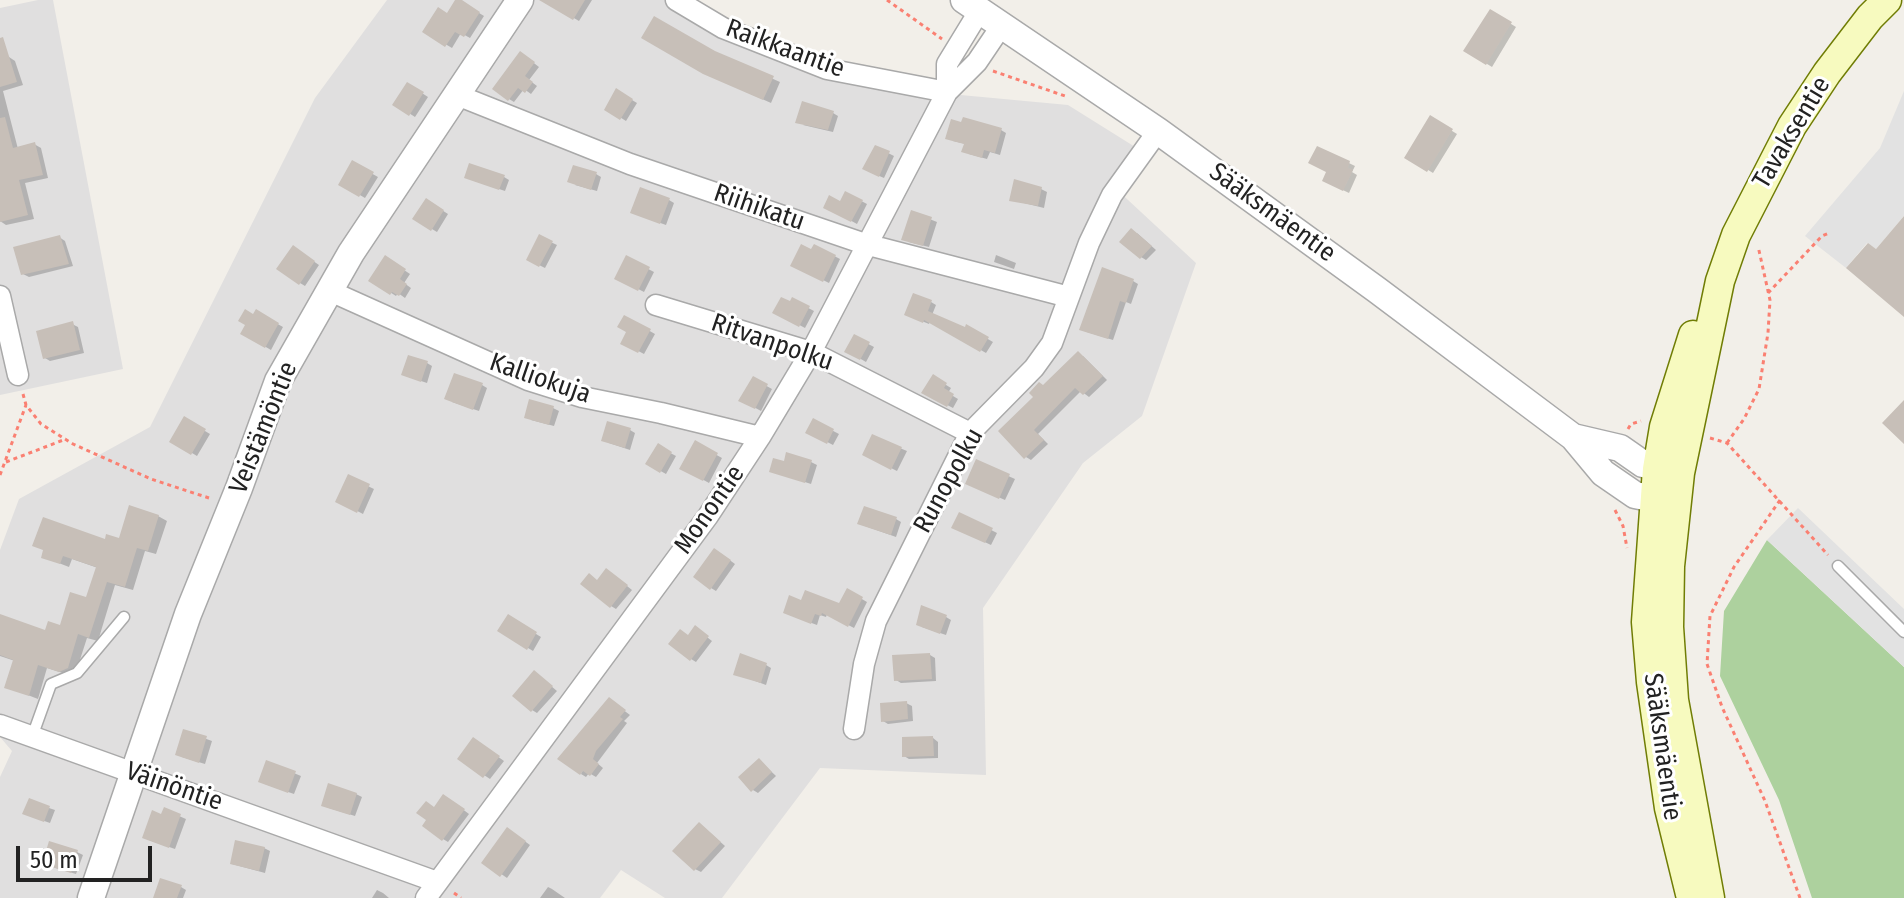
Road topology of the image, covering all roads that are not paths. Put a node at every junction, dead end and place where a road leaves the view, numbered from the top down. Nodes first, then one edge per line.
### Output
1 (520, 0) edge
2 (676, 0) edge
3 (1887, 0) edge
4 (972, 5) edge
5 (1002, 25) junction
6 (947, 92) junction
7 (457, 95) junction
8 (1158, 131) junction
9 (865, 244) junction
10 (330, 291) junction
11 (0, 296) edge
12 (1069, 297) junction
13 (656, 305) dead end
14 (811, 352) junction
15 (18, 375) road end
16 (970, 433) junction
17 (760, 437) junction
18 (1573, 437) junction
19 (1668, 471) junction
20 (1664, 501) junction
21 (1838, 566) road end
22 (124, 617) dead end
23 (1904, 632) edge
24 (0, 725) edge
25 (854, 729) dead end
26 (32, 737) junction
27 (135, 774) junction
28 (432, 890) edge
29 (91, 898) edge
30 (1691, 898) edge
31 (1710, 898) edge

1 - 7 street, Veistämöntie
2 - 6 street, Raikkaantie
3 - 19 main road, Tavaksentie
4 - 5 street, Sääksmäentie
4 - 6 street, Monontie
5 - 6 street, Monontie
5 - 8 street, Sääksmäentie
6 - 9 street, Monontie
7 - 9 street, Riihikatu
7 - 10 street, Veistämöntie
8 - 12 street, Runopolku
8 - 18 street, Sääksmäentie
9 - 12 street, Riihikatu
9 - 14 street, Monontie
10 - 17 street, Kalliokuja
10 - 27 street, Veistämöntie
11 - 15 street
12 - 16 street, Runopolku
13 - 14 street, Ritvanpolku
14 - 16 street, Ritvanpolku
14 - 17 street, Monontie
16 - 25 street, Runopolku
17 - 28 street, Monontie
18 - 19 street, Sääksmäentie
18 - 20 street, Sääksmäentie
19 - 20 main road, Sääksmäentie
20 - 30 main road, Sääksmäentie
20 - 31 main road, Sääksmäentie
21 - 23 lane
22 - 26 lane
24 - 26 street, Väinöntie
26 - 27 street, Väinöntie
27 - 28 street, Väinöntie
27 - 29 street, Veistämöntie

